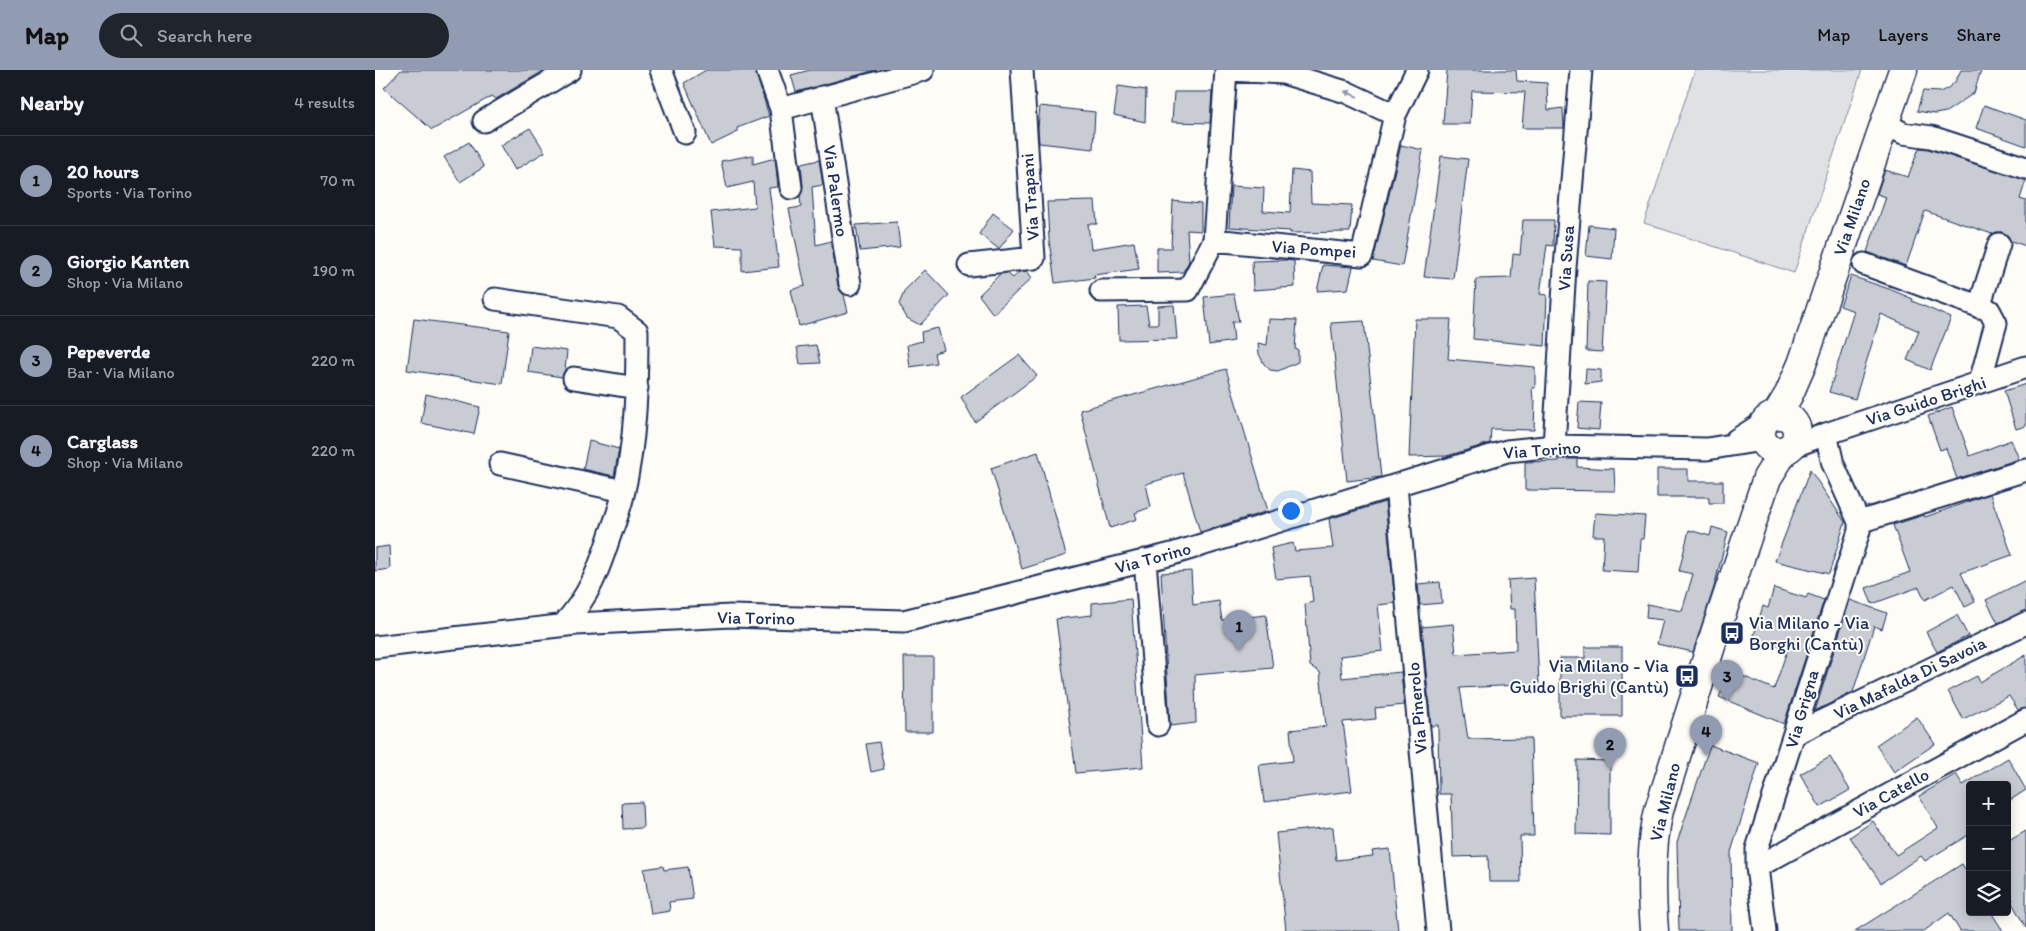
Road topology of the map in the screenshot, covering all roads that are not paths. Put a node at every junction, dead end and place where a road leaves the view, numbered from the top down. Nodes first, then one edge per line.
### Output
1 (570, 70) edge
2 (661, 70) edge
3 (767, 70) edge
4 (923, 70) edge
5 (1023, 70) edge
6 (1227, 70) edge
7 (1417, 70) edge
8 (1581, 70) edge
9 (1903, 70) edge
10 (822, 97) junction
11 (781, 109) junction
12 (1395, 115) junction
13 (484, 122) dead end
14 (1884, 123) junction
15 (685, 133) dead end
16 (2026, 168) edge
17 (791, 188) dead end
18 (1214, 240) junction
19 (1999, 244) dead end
20 (1863, 264) dead end
21 (969, 266) dead end
22 (850, 284) dead end
23 (1101, 292) dead end
24 (495, 298) dead end
25 (1979, 307) junction
26 (2026, 367) edge
27 (574, 378) dead end
28 (1980, 382) junction
29 (637, 388) junction
30 (1779, 434) junction
31 (1825, 434) junction
32 (1554, 446) junction
33 (500, 464) dead end
34 (2026, 470) edge
35 (1397, 486) junction
36 (624, 491) junction
37 (1859, 522) junction
38 (1145, 560) junction
39 (2026, 623) edge
40 (569, 624) junction
41 (375, 647) edge
42 (2026, 720) edge
43 (1158, 724) dead end
44 (1795, 734) junction
45 (1757, 867) junction
46 (1438, 931) edge
47 (1654, 931) edge
48 (1765, 931) edge

1 - 13 street
2 - 15 street
3 - 11 street
4 - 10 street
5 - 21 street, Via Trapani
12 -> 6 street
6 - 18 street
7 - 12 street
8 - 32 street, Via Susa
9 - 14 main road, Via Milano
10 - 11 street
10 - 22 street, Via Palermo
11 - 17 street
12 - 18 street, Via Pompei
14 - 16 street
14 - 30 main road, Via Milano
18 - 23 street
19 - 25 street
20 - 25 street
24 - 29 street
25 - 28 street
26 - 28 street, Via Guido Brighi
27 - 29 street
28 - 31 street, Via Guido Brighi
29 - 36 street
30 - 31 street, Via Guido Brighi
30 - 32 street, Via Torino
30 - 47 main road, Via Milano
31 - 37 street
32 - 35 street, Via Torino
33 - 36 street
34 - 37 street
35 - 38 street, Via Torino
35 - 46 street, Via Pinerolo
36 - 40 street
37 - 44 street, Via Grigna
38 - 40 street, Via Torino
38 - 43 street
39 - 44 street, Via Mafalda Di Savoia
40 - 41 street, Via Torino
42 - 45 street, Via Catello
44 - 45 street, Via Grigna
45 - 48 street, Via Grigna

